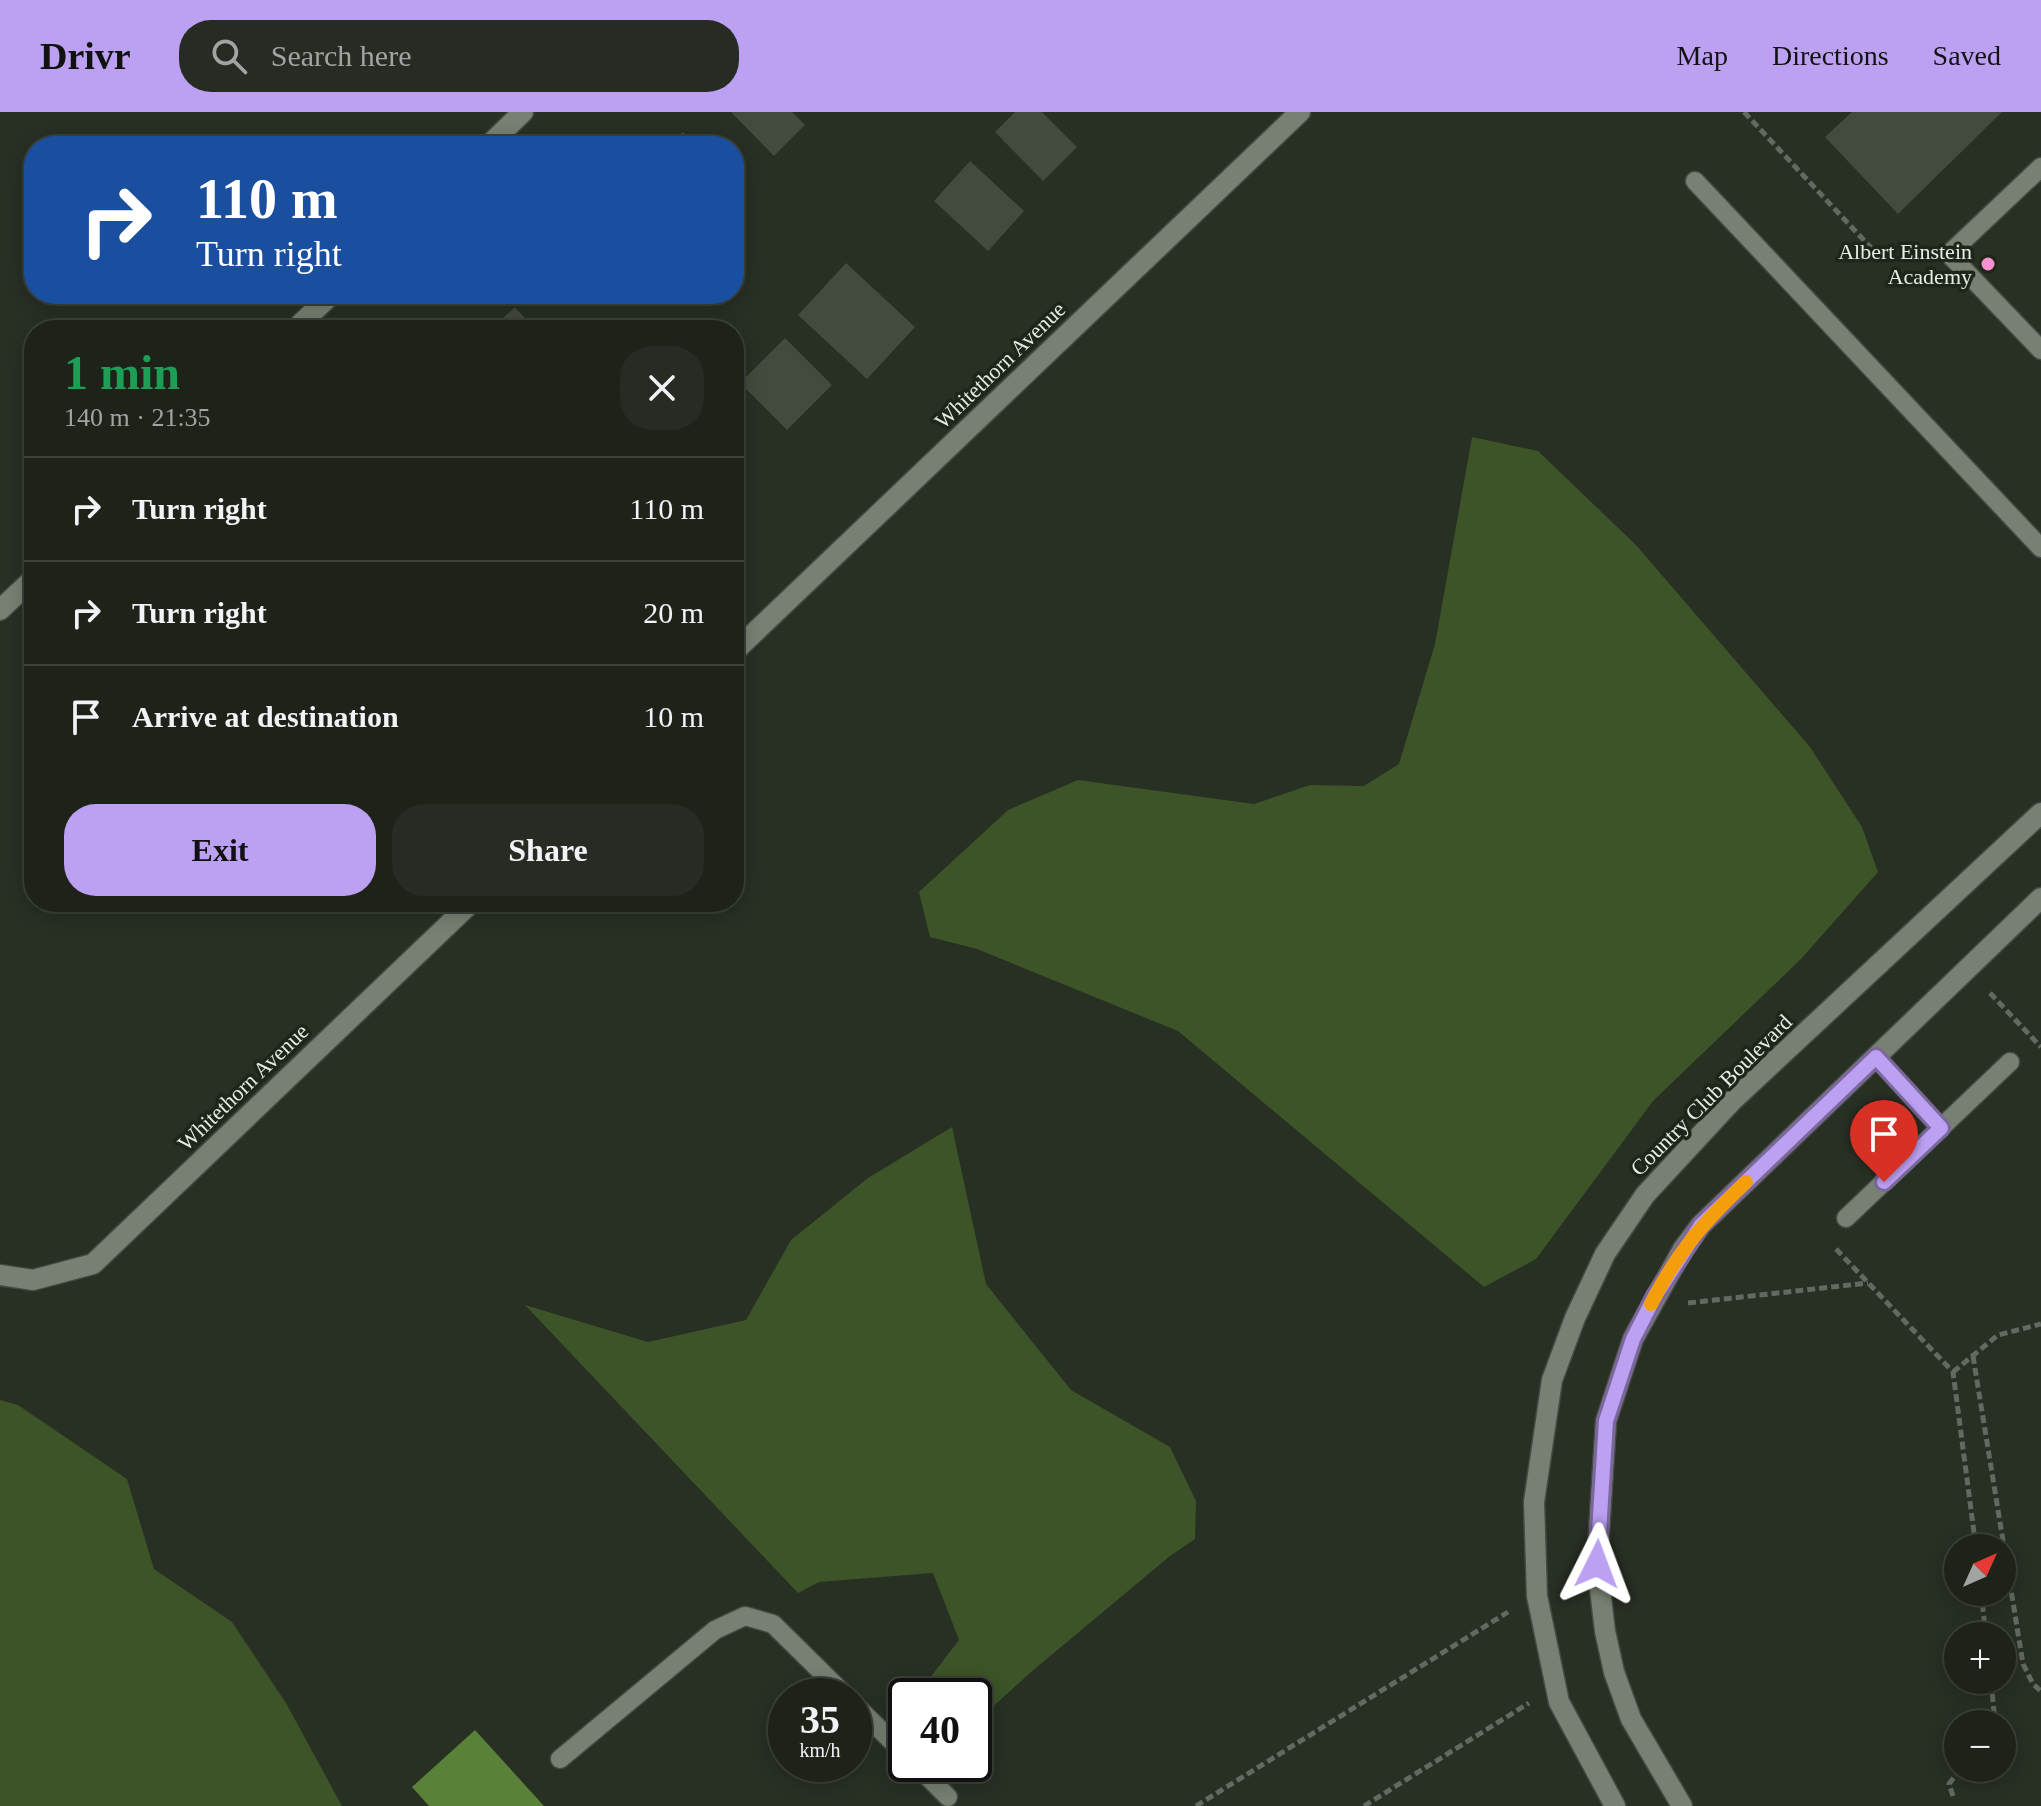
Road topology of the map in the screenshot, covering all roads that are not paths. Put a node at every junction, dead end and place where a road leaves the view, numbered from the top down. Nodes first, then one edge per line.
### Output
1 (523, 112) edge
2 (1300, 112) edge
3 (498, 136) edge
4 (2041, 167) edge
5 (1695, 181) dead end
6 (321, 304) edge
7 (305, 320) edge
8 (2041, 350) edge
9 (2041, 548) edge
10 (24, 587) edge
11 (0, 610) edge
12 (744, 642) edge
13 (2041, 813) edge
14 (2041, 898) edge
15 (462, 912) edge
16 (1876, 1057) junction
17 (2010, 1062) dead end
18 (1941, 1128) junction
19 (1846, 1218) dead end
20 (0, 1275) edge
21 (828, 1678) edge
22 (872, 1722) edge
23 (888, 1737) edge
24 (560, 1759) dead end
25 (933, 1782) edge
26 (948, 1797) dead end
27 (1615, 1806) edge
28 (1682, 1806) edge

1 - 3 street
2 - 12 street, Whitethorn Avenue
4 - 8 lane
5 - 9 lane
6 - 7 street
10 - 11 street
13 - 27 street, Country Club Boulevard
14 - 16 street
15 - 20 street, Whitethorn Avenue
16 - 18 lane
16 - 28 street
17 - 18 lane
18 - 19 lane
21 - 24 lane
22 - 23 lane
25 - 26 lane

